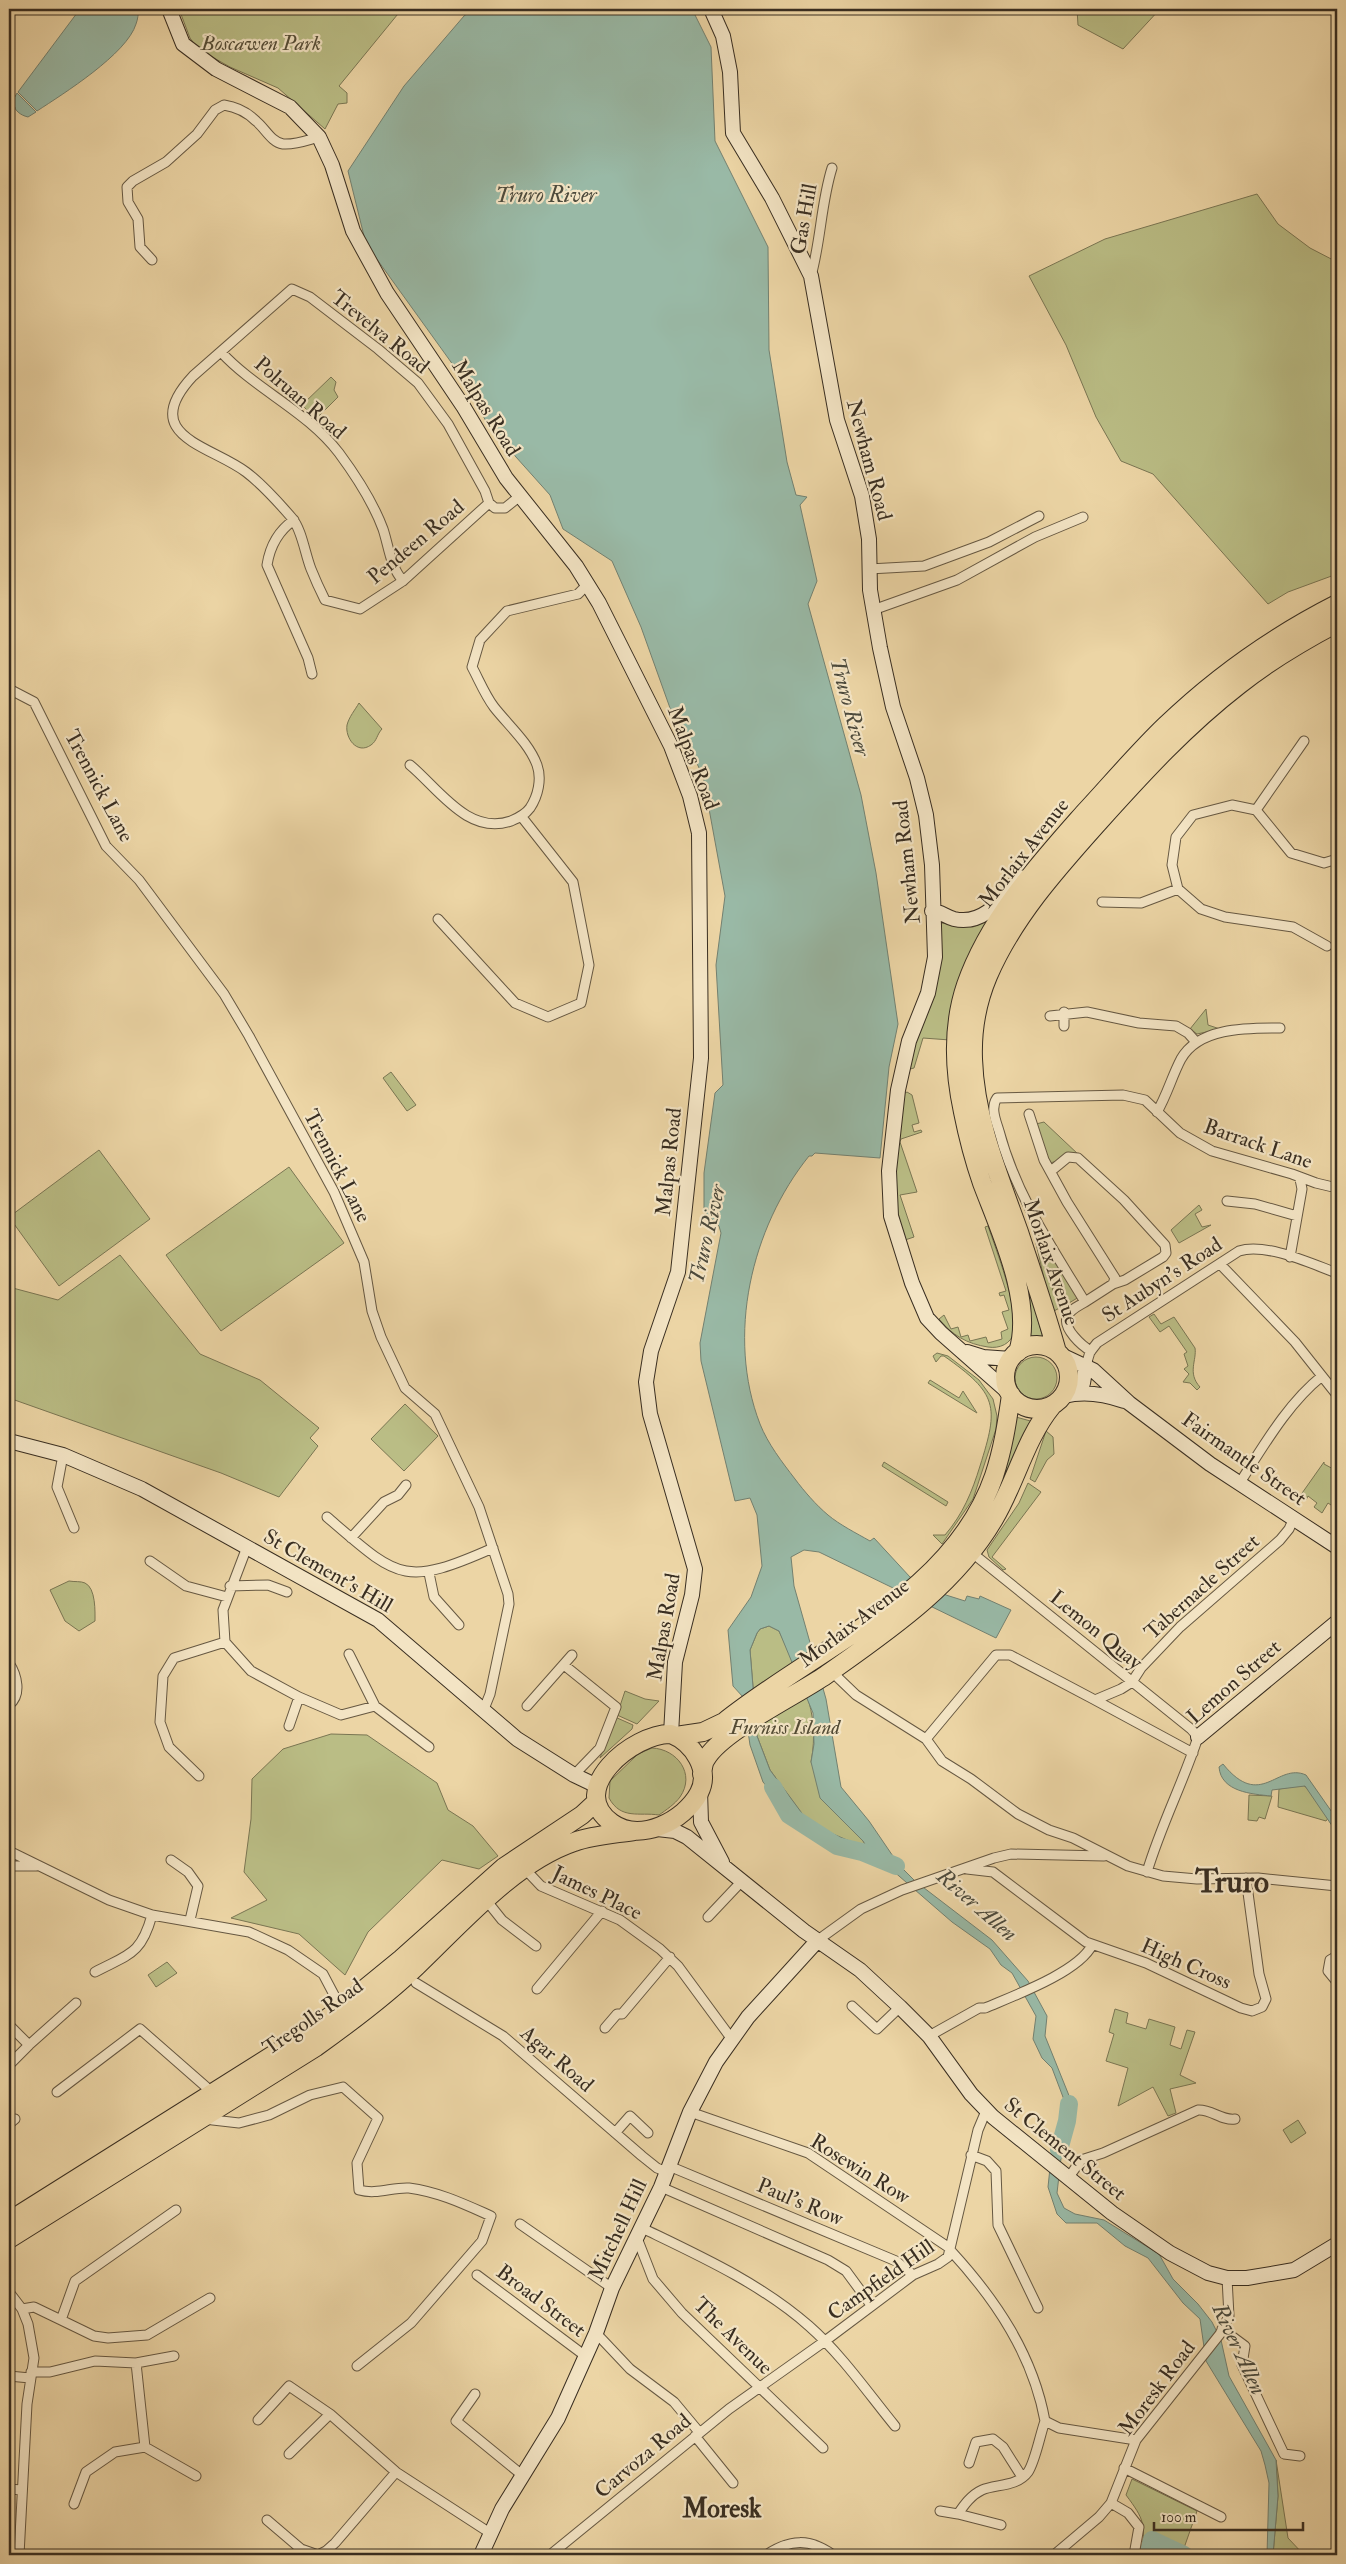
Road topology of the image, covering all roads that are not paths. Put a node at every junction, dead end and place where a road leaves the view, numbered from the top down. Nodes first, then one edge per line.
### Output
1 (169, 9) edge
2 (711, 9) edge
3 (319, 137) junction
4 (832, 168) dead end
5 (152, 260) dead end
6 (811, 276) junction
7 (221, 352) junction
8 (520, 496) junction
9 (489, 504) junction
10 (1039, 516) dead end
11 (1083, 518) dead end
12 (294, 520) junction
13 (869, 569) junction
14 (402, 581) junction
15 (587, 585) junction
16 (1337, 604) edge
17 (873, 610) junction
18 (1337, 623) edge
19 (312, 674) dead end
20 (9, 689) edge
21 (1304, 741) dead end
22 (410, 765) dead end
23 (1256, 810) junction
24 (521, 816) junction
25 (1056, 846) junction
26 (1337, 859) edge
27 (1178, 889) junction
28 (1102, 902) dead end
29 (932, 911) junction
30 (438, 919) dead end
31 (1326, 946) dead end
32 (1064, 1012) junction
33 (1050, 1016) dead end
34 (1064, 1026) dead end
35 (1280, 1028) dead end
36 (1196, 1042) junction
37 (1157, 1112) junction
38 (1029, 1114) dead end
39 (1051, 1171) junction
40 (1300, 1178) junction
41 (1337, 1188) edge
42 (1228, 1201) dead end
43 (1297, 1216) junction
44 (1290, 1257) junction
45 (1220, 1264) junction
46 (1337, 1273) edge
47 (1113, 1284) junction
48 (1085, 1302) junction
49 (959, 1348) junction
50 (1091, 1351) junction
51 (1058, 1353) junction
52 (1015, 1356) junction
53 (1086, 1365) junction
54 (1322, 1376) junction
55 (1010, 1394) junction
56 (1337, 1395) edge
57 (1065, 1398) junction
58 (1129, 1403) junction
59 (9, 1441) edge
60 (63, 1455) junction
61 (394, 1482) dead end
62 (1240, 1484) junction
63 (327, 1517) dead end
64 (1294, 1518) junction
65 (74, 1528) dead end
66 (351, 1538) junction
67 (247, 1547) junction
68 (1337, 1547) edge
69 (493, 1548) junction
70 (971, 1552) junction
71 (150, 1561) dead end
72 (429, 1573) junction
73 (230, 1586) junction
74 (287, 1592) dead end
75 (227, 1597) junction
76 (1337, 1622) edge
77 (459, 1626) dead end
78 (225, 1642) junction
79 (349, 1654) dead end
80 (572, 1655) dead end
81 (9, 1663) edge
82 (564, 1666) junction
83 (828, 1673) junction
84 (1132, 1682) junction
85 (300, 1697) junction
86 (1095, 1700) junction
87 (9, 1705) edge
88 (376, 1706) junction
89 (527, 1706) dead end
90 (484, 1708) junction
91 (289, 1726) dead end
92 (730, 1727) junction
93 (673, 1735) junction
94 (1198, 1737) junction
95 (926, 1739) junction
96 (429, 1747) dead end
97 (1193, 1753) junction
98 (702, 1774) junction
99 (574, 1775) junction
100 (199, 1776) dead end
101 (700, 1791) junction
102 (597, 1794) junction
103 (657, 1829) junction
104 (634, 1831) junction
105 (9, 1851) edge
106 (1104, 1856) junction
107 (171, 1860) dead end
108 (9, 1866) edge
109 (37, 1866) junction
110 (725, 1867) junction
111 (525, 1869) junction
112 (967, 1869) junction
113 (1147, 1872) junction
114 (1246, 1878) junction
115 (742, 1881) junction
116 (1336, 1886) edge
117 (486, 1900) junction
118 (602, 1911) junction
119 (152, 1915) junction
120 (708, 1917) dead end
121 (190, 1920) junction
122 (818, 1940) junction
123 (1092, 1945) junction
124 (536, 1946) dead end
125 (1337, 1956) edge
126 (670, 1957) junction
127 (95, 1972) dead end
128 (417, 1974) junction
129 (1337, 1982) edge
130 (537, 1989) dead end
131 (76, 2003) dead end
132 (852, 2006) dead end
133 (900, 2007) junction
134 (341, 2008) junction
135 (9, 2024) edge
136 (605, 2028) dead end
137 (929, 2036) junction
138 (731, 2038) junction
139 (29, 2045) junction
140 (9, 2065) edge
141 (57, 2092) dead end
142 (213, 2092) junction
143 (986, 2111) junction
144 (690, 2112) junction
145 (201, 2118) junction
146 (1235, 2119) dead end
147 (615, 2133) junction
148 (648, 2133) dead end
149 (971, 2155) junction
150 (668, 2169) junction
151 (1069, 2177) junction
152 (661, 2187) junction
153 (176, 2210) dead end
154 (9, 2221) edge
155 (520, 2224) dead end
156 (640, 2233) junction
157 (9, 2239) edge
158 (1337, 2244) edge
159 (950, 2249) junction
160 (913, 2274) junction
161 (477, 2275) dead end
162 (1227, 2278) junction
163 (612, 2288) junction
164 (9, 2292) edge
165 (210, 2298) dead end
166 (871, 2305) junction
167 (1038, 2308) dead end
168 (22, 2309) junction
169 (62, 2320) junction
170 (1221, 2332) junction
171 (596, 2333) junction
172 (825, 2341) junction
173 (584, 2355) junction
174 (174, 2356) dead end
175 (136, 2363) junction
176 (357, 2366) dead end
177 (31, 2375) junction
178 (9, 2376) edge
179 (760, 2386) junction
180 (476, 2394) dead end
181 (330, 2414) junction
182 (258, 2420) dead end
183 (1045, 2421) junction
184 (896, 2426) dead end
185 (697, 2434) junction
186 (1136, 2440) junction
187 (146, 2447) junction
188 (823, 2448) dead end
189 (289, 2454) dead end
190 (1300, 2456) dead end
191 (969, 2463) dead end
192 (1124, 2468) junction
193 (396, 2472) junction
194 (522, 2475) junction
195 (196, 2476) dead end
196 (1022, 2477) junction
197 (733, 2482) dead end
198 (9, 2489) edge
199 (22, 2490) junction
200 (1111, 2503) junction
201 (74, 2504) dead end
202 (940, 2511) dead end
203 (958, 2514) junction
204 (1221, 2517) dead end
205 (267, 2520) dead end
206 (1001, 2525) dead end
207 (490, 2533) junction
208 (19, 2555) edge
209 (480, 2555) edge
210 (550, 2555) edge
211 (766, 2555) edge
212 (833, 2555) edge
213 (1054, 2555) edge
214 (1134, 2555) edge

1 - 3 street, Malpas Road
2 - 6 street, Newham Road
3 - 5 street
3 - 8 street, Malpas Road
4 - 6 street, Gas Hill
6 - 13 street, Newham Road
7 - 9 street, Trevelva Road
7 - 12 street
7 - 14 street, Polruan Road
8 - 9 street, Pendeen Road
8 - 15 street, Malpas Road
9 - 14 street, Pendeen Road
10 - 13 street
11 - 17 street
12 - 14 street, Pendeen Road
12 - 19 street
13 - 17 street, Newham Road
15 - 24 street
15 - 93 street, Malpas Road
16 - 25 highway, Morlaix Avenue
17 - 29 street, Newham Road
18 - 51 highway, Morlaix Avenue
20 - 69 street, Trennick Lane
21 - 23 street
22 - 24 street
23 - 26 street
23 - 27 street
24 - 30 street
25 - 29 street
25 - 52 highway, Morlaix Avenue
27 - 28 street
27 - 31 street
29 - 49 street, Newham Road
32 - 33 street
32 - 34 street
32 - 36 street
35 - 36 street
36 - 37 street
37 - 40 street, Barrack Lane
37 - 48 street, Barrack Lane
38 - 39 street
39 - 47 street
39 - 47 street
40 - 41 street, Barrack Lane
40 - 43 street
42 - 43 street
43 - 44 street
44 - 45 street, St Aubyn's Road
44 - 46 street, St Aubyn's Road
45 - 50 street, St Aubyn's Road
45 - 54 street
47 - 48 street
48 - 50 street
49 - 52 street
49 - 55 street, Newham Road
50 - 53 street, St Aubyn's Road
51 - 52 highway
51 - 53 street, Fairmantle Street
51 - 57 highway
52 - 55 highway
53 - 57 street
53 - 58 street, Fairmantle Street
54 - 56 street
54 - 62 street
55 - 57 highway
55 - 92 highway, Morlaix Avenue
57 - 58 street, Fairmantle Street
57 - 70 highway, Morlaix Avenue
58 - 62 street, Fairmantle Street
59 - 60 street, St Clement's Hill
60 - 65 street
60 - 67 street, St Clement's Hill
61 - 66 street
62 - 64 street, Fairmantle Street
63 - 66 street
64 - 68 street, Fairmantle Street
64 - 84 street, Tabernacle Street
66 - 72 street
67 - 73 street
67 - 90 street, St Clement's Hill
69 - 72 street
69 - 90 street, Trennick Lane
70 - 83 highway, Morlaix Avenue
70 - 84 street, Lemon Quay
71 - 75 street
72 - 77 street
73 - 74 street
73 - 75 street
75 - 78 street
76 - 94 street, Lemon Street
78 - 85 street
78 - 100 street
79 - 88 street
80 - 82 street
81 - 87 street
82 - 89 street
82 - 99 street
83 - 92 highway, Morlaix Avenue
83 - 95 street
84 - 86 street
84 - 94 street, Lemon Quay
85 - 88 street
85 - 91 street
86 - 95 street
86 - 97 street
88 - 96 street
90 - 99 street, St Clement's Hill
92 - 93 highway, Morlaix Avenue
92 - 98 highway, Morlaix Avenue
93 - 98 highway
93 - 102 highway
94 - 97 street, Lemon Street
95 - 106 street
97 - 113 street, Lemon Street
98 - 101 highway
99 - 102 street, St Clement's Hill
101 - 103 highway
101 - 110 street
102 - 104 highway
102 - 134 highway, Tregolls Road
103 - 104 highway
103 - 110 street, St Clement Street
104 - 111 highway, Tregolls Road
105 - 109 street
106 - 112 street
106 - 113 street
107 - 121 street
108 - 109 street
109 - 119 street
110 - 115 street, St Clement Street
111 - 117 highway, Tregolls Road
111 - 118 street, James Place
112 - 122 street
112 - 123 street, High Cross
113 - 114 street
114 - 116 street
114 - 123 street, High Cross
115 - 120 street
115 - 122 street, St Clement Street
117 - 124 street
117 - 128 highway, Tregolls Road
118 - 126 street, James Place
118 - 130 street
119 - 121 street
119 - 127 street
121 - 134 street
122 - 133 street, St Clement Street
122 - 138 street, Mitchell Hill
123 - 137 street
125 - 129 street
126 - 136 street
126 - 138 street, James Place
128 - 134 highway
128 - 145 highway, Tregolls Road
128 - 147 street, Agar Road
131 - 139 street
132 - 133 street
133 - 137 street, St Clement Street
134 - 142 highway, Tregolls Road
135 - 139 street
137 - 143 street, St Clement Street
138 - 144 street, Mitchell Hill
139 - 140 street
141 - 142 street
142 - 154 highway, Tregolls Road
143 - 149 street, Campfield Hill
143 - 151 street, St Clement Street
144 - 150 street, Mitchell Hill
144 - 159 street, Rosewin Row
145 - 157 highway, Tregolls Road
145 - 176 street
146 - 151 street
147 - 148 street
147 - 150 street, Agar Road
149 - 159 street, Campfield Hill
149 - 167 street
150 - 152 street, Mitchell Hill
150 - 160 street, Paul's Row
151 - 162 street, St Clement Street
152 - 156 street, Mitchell Hill
152 - 166 street
153 - 169 street
155 - 163 street
156 - 163 street, Mitchell Hill
156 - 172 street
156 - 179 street, The Avenue
158 - 162 street, St Clement Street
159 - 160 street, Campfield Hill
159 - 183 street, Rosewin Row
160 - 166 street, Campfield Hill
161 - 173 street, Broad Street
162 - 170 street, Moresk Road
163 - 171 street, Mitchell Hill
164 - 168 street
165 - 169 street
166 - 172 street, Campfield Hill
168 - 169 street
168 - 177 street
170 - 186 street, Moresk Road
170 - 190 street
171 - 173 street, Mitchell Hill
171 - 185 street
172 - 179 street, Campfield Hill
172 - 184 street
173 - 194 street, Mitchell Hill
174 - 175 street
175 - 177 street
175 - 187 street
177 - 178 street
177 - 199 street
179 - 185 street, Carvoza Road
179 - 188 street, The Avenue
180 - 194 street
181 - 182 street
181 - 189 street
181 - 193 street
183 - 186 street
183 - 196 street
185 - 197 street
185 - 210 street, Carvoza Road
186 - 192 street, Moresk Road
187 - 195 street
187 - 201 street
191 - 196 street
192 - 200 street, Moresk Road
192 - 204 street
193 - 205 street
193 - 207 street
194 - 207 street, Mitchell Hill
196 - 203 street
198 - 199 street
199 - 208 street
200 - 213 street, Moresk Road
200 - 214 street
202 - 203 street
203 - 206 street
207 - 209 street, Mitchell Hill
211 - 212 street

